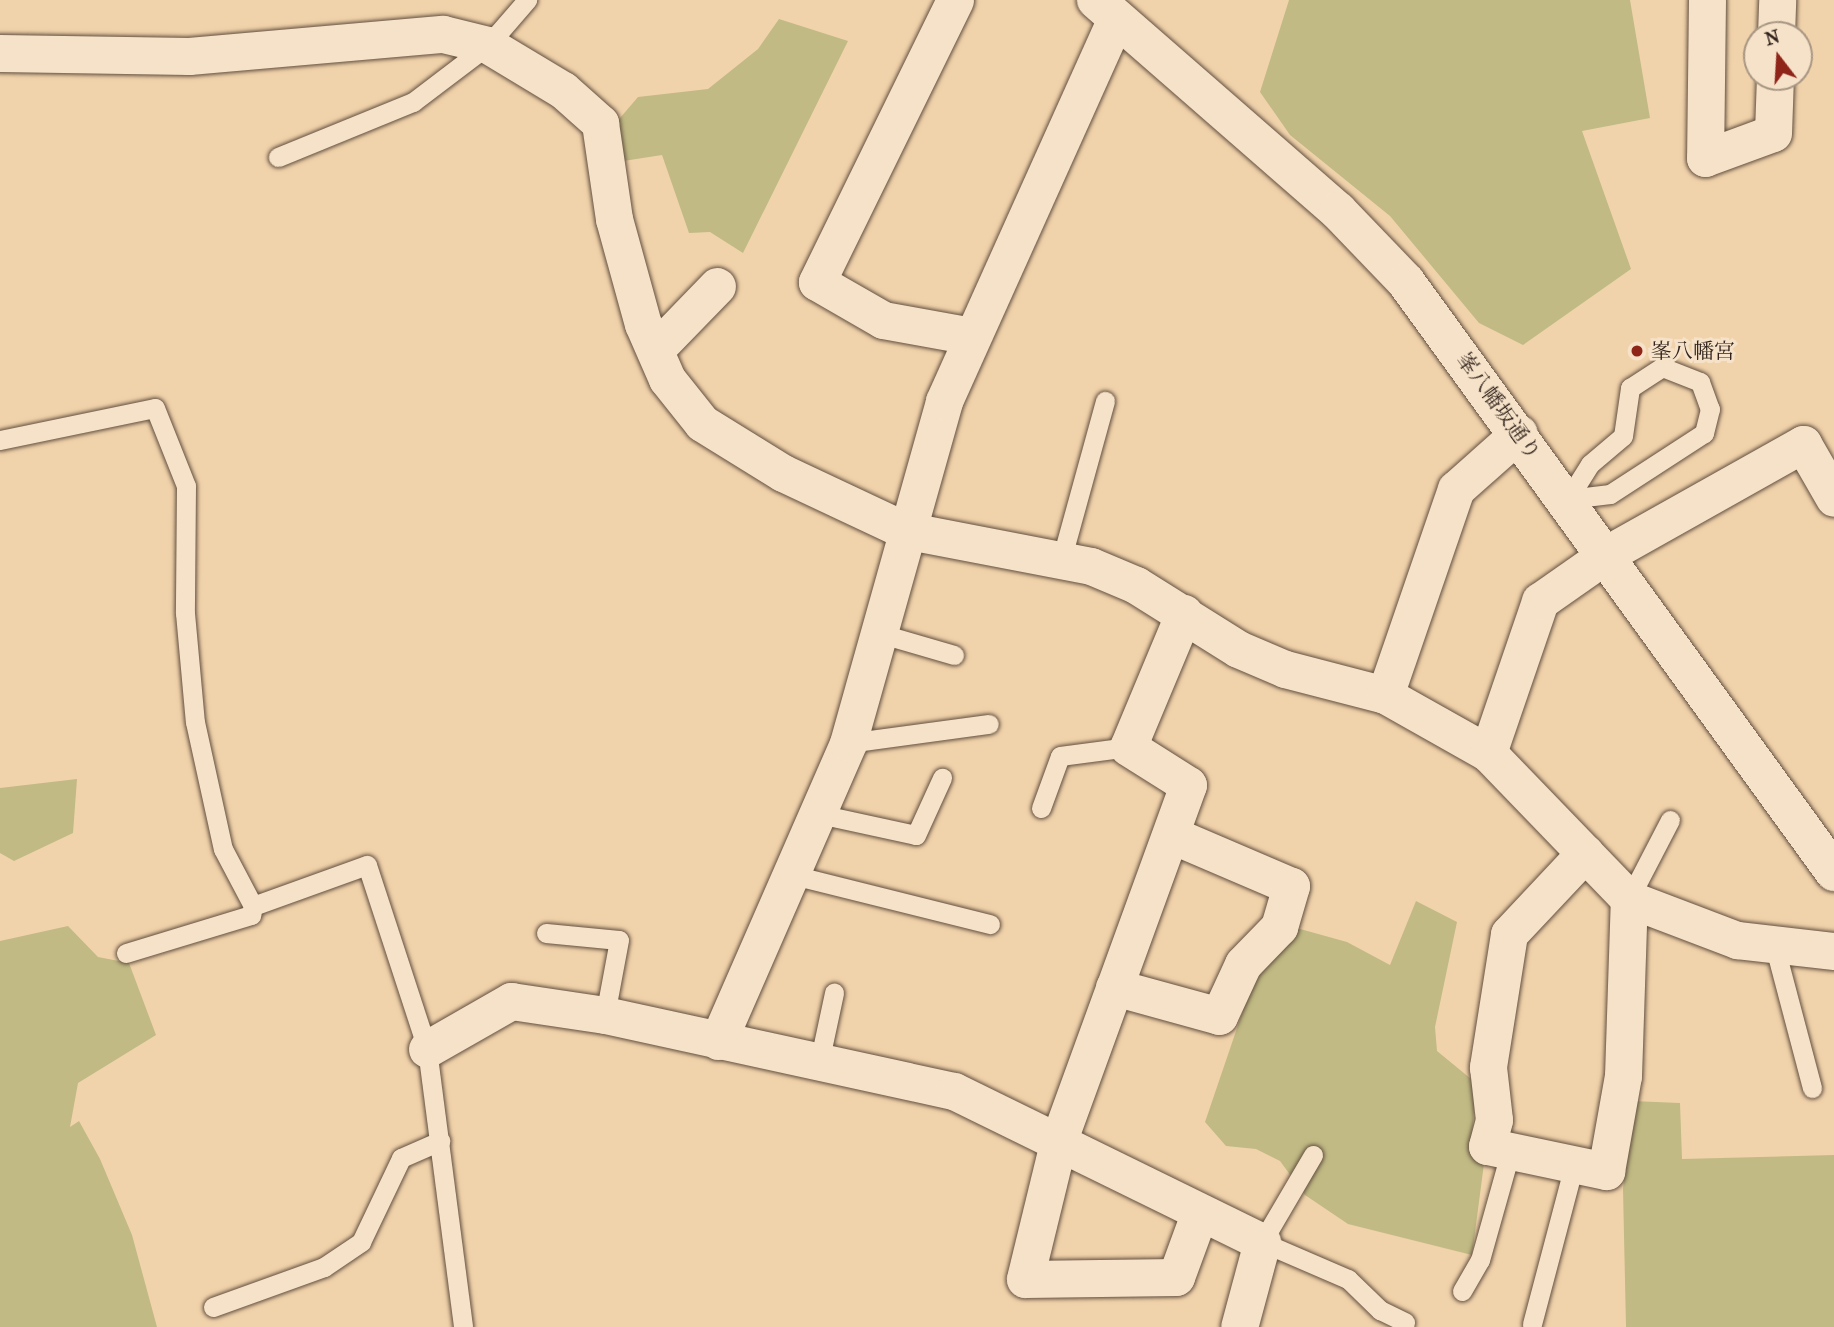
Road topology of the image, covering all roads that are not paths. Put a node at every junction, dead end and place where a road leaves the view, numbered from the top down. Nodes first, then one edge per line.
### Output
1 (527, 0) edge
2 (955, 0) edge
3 (1707, 0) edge
4 (1777, 0) edge
5 (1106, 9) edge
6 (1776, 21) edge
7 (488, 45) junction
8 (0, 53) edge
9 (1774, 91) edge
10 (278, 156) dead end
11 (717, 286) dead end
12 (972, 336) junction
13 (655, 350) junction
14 (1105, 401) dead end
15 (1519, 433) junction
16 (0, 440) edge
17 (1834, 498) edge
18 (1568, 499) junction
19 (904, 530) junction
20 (1607, 554) junction
21 (1062, 557) junction
22 (1184, 613) junction
23 (882, 634) junction
24 (954, 655) dead end
25 (1385, 695) junction
26 (989, 724) dead end
27 (848, 743) junction
28 (1128, 747) junction
29 (1488, 753) junction
30 (942, 778) dead end
31 (1041, 808) dead end
32 (819, 814) junction
33 (1670, 820) dead end
34 (1172, 835) junction
35 (1586, 853) junction
36 (1834, 872) edge
37 (793, 875) junction
38 (1629, 899) junction
39 (253, 906) junction
40 (990, 924) dead end
41 (546, 933) dead end
42 (1774, 944) junction
43 (1834, 951) edge
44 (126, 953) dead end
45 (1114, 988) junction
46 (834, 993) dead end
47 (605, 1015) junction
48 (718, 1041) junction
49 (427, 1049) junction
50 (819, 1063) junction
51 (1812, 1088) dead end
52 (1059, 1139) junction
53 (440, 1141) junction
54 (1510, 1153) junction
55 (1313, 1155) dead end
56 (1574, 1165) junction
57 (1199, 1214) junction
58 (1262, 1242) junction
59 (1462, 1291) dead end
60 (214, 1307) dead end
61 (1405, 1322) dead end
62 (1532, 1324) dead end
63 (463, 1327) edge
64 (1239, 1327) edge

1 - 7 lane
2 - 12 street
3 - 9 street
4 - 6 street
5 - 12 street
5 - 15 street, 峯八幡坂通り
7 - 8 street
7 - 10 lane
7 - 13 street
11 - 13 street
12 - 19 street
13 - 19 street
14 - 21 lane
15 - 18 street, 峯八幡坂通り
15 - 25 street
16 - 39 lane
17 - 20 street
18 - 18 lane
18 - 20 street, 峯八幡坂通り
19 - 21 street
19 - 23 street
20 - 29 street
20 - 36 street, 峯八幡坂通り
21 - 22 street
22 - 25 street
22 - 28 street
23 - 24 lane
23 - 27 street
25 - 29 street
26 - 27 lane
27 - 32 street
28 - 31 lane
28 - 34 street
29 - 35 street
30 - 32 lane
32 - 37 street
33 - 38 lane
34 - 45 street
34 - 45 street
35 - 38 street
35 - 54 street
37 - 40 lane
37 - 48 street
38 - 42 street
38 - 56 street
39 - 44 lane
39 - 49 lane
41 - 47 lane
42 - 43 street
42 - 51 lane
45 - 52 street
46 - 50 lane
47 - 48 street
47 - 49 street
48 - 50 street
49 - 53 lane
50 - 52 street
52 - 57 street
52 - 57 street
53 - 60 lane
53 - 63 lane
54 - 56 street
54 - 59 lane
55 - 58 lane
56 - 62 lane
57 - 58 street
58 - 61 lane
58 - 64 street

